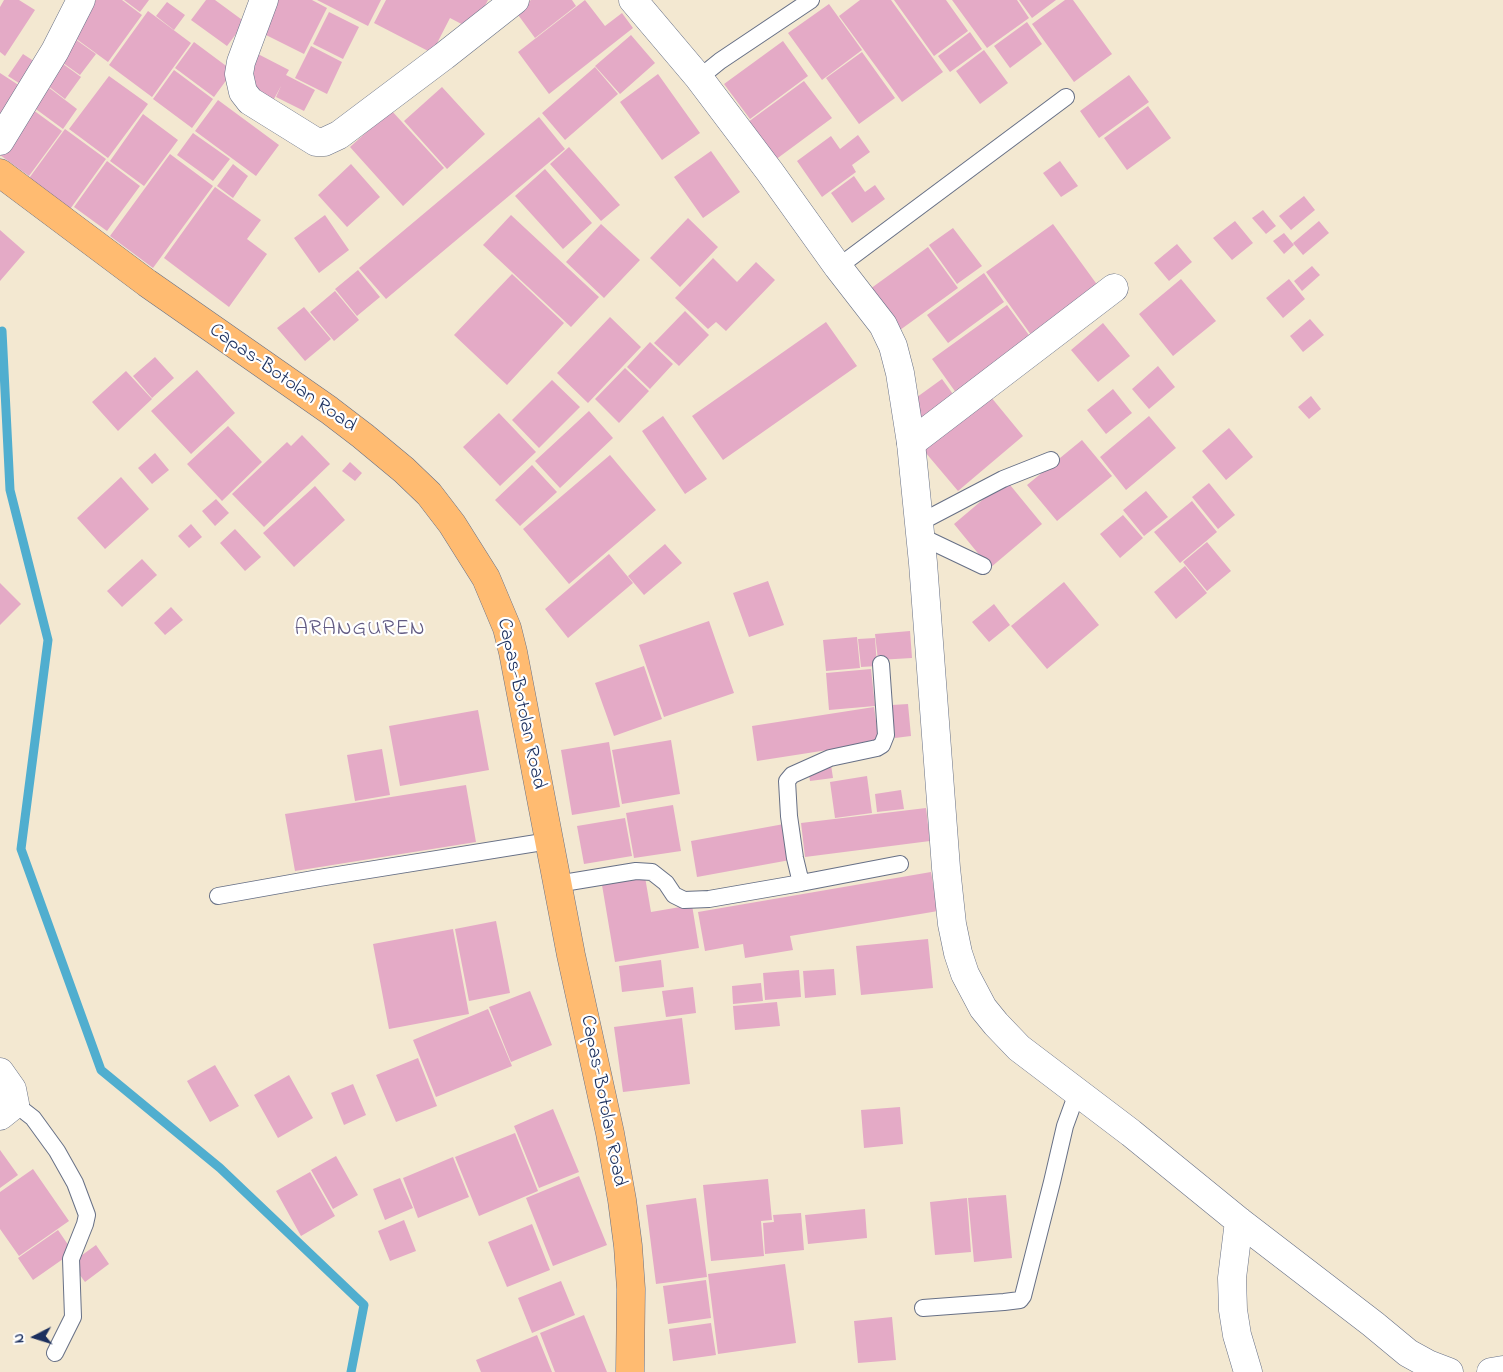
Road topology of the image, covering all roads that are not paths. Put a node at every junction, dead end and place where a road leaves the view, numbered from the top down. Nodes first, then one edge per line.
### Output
1 (81, 0) edge
2 (264, 0) edge
3 (515, 0) edge
4 (634, 0) edge
5 (811, 0) edge
6 (699, 78) junction
7 (1066, 97) dead end
8 (0, 141) edge
9 (0, 173) edge
10 (838, 266) junction
11 (1114, 288) dead end
12 (911, 443) junction
13 (1051, 460) dead end
14 (919, 529) junction
15 (983, 566) dead end
16 (881, 664) dead end
17 (549, 841) junction
18 (900, 864) dead end
19 (801, 882) junction
20 (557, 884) junction
21 (218, 896) dead end
22 (0, 1072) edge
23 (1077, 1093) junction
24 (8, 1110) edge
25 (1239, 1221) junction
26 (923, 1308) dead end
27 (55, 1353) dead end
28 (1503, 1370) edge
29 (630, 1372) edge
30 (1248, 1372) edge
31 (1449, 1372) edge
32 (1491, 1372) edge

1 - 8 street
2 - 3 street
4 - 6 street
5 - 6 lane
6 - 10 street
7 - 10 lane
9 - 17 main road, Capas-Botolan Road
10 - 12 street
11 - 12 street
12 - 14 street
13 - 14 lane
14 - 15 lane
14 - 23 street
16 - 19 lane
17 - 20 main road, Capas-Botolan Road
17 - 21 lane
18 - 19 lane
19 - 20 lane
20 - 29 main road, Capas-Botolan Road
22 - 24 street
23 - 25 street
23 - 26 lane
24 - 27 lane
25 - 30 street
25 - 31 street
28 - 32 street

